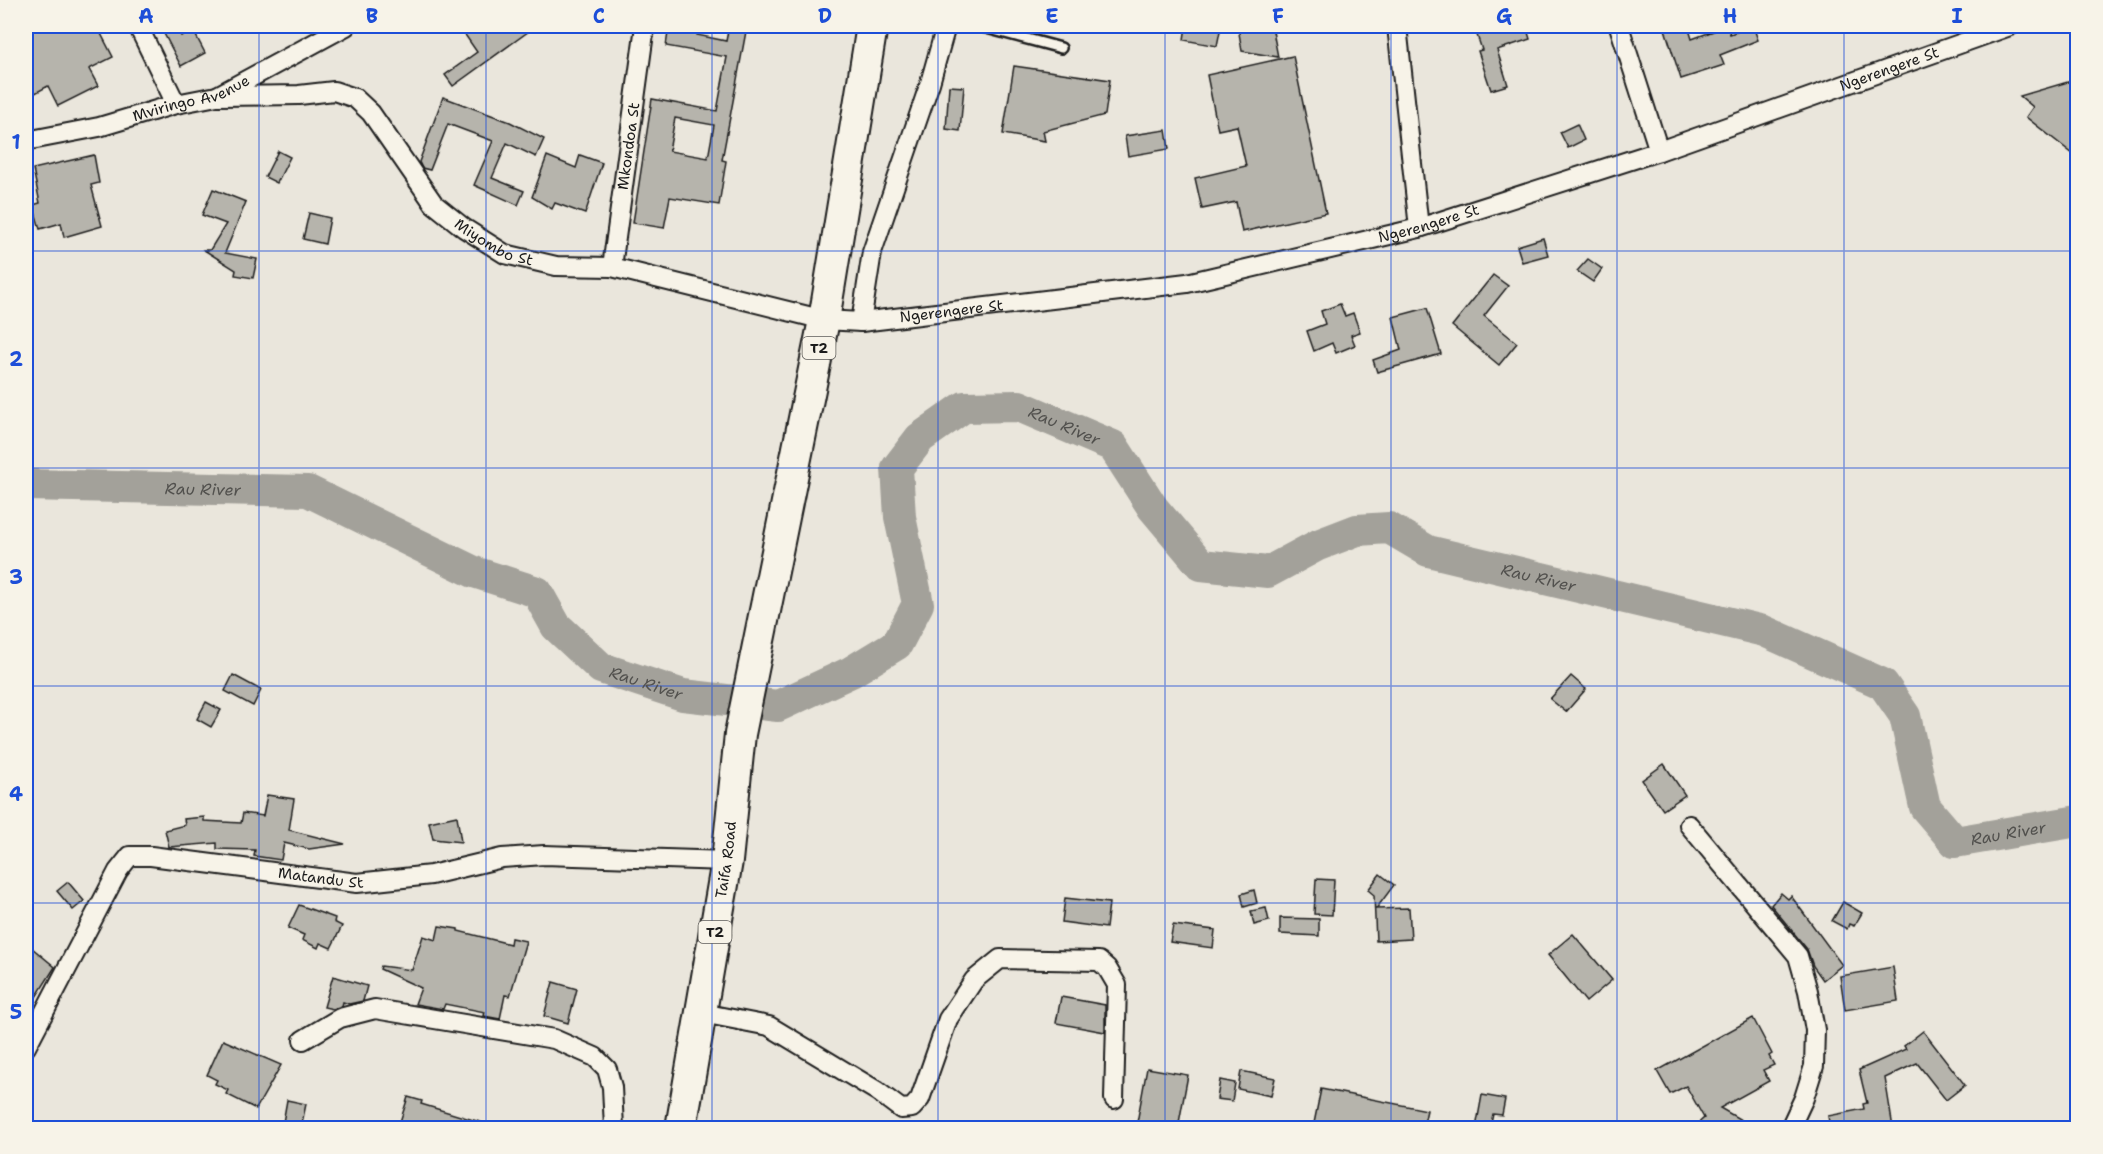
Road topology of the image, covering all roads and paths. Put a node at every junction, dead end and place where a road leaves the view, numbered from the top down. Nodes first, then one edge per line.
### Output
1 (138, 26) edge
2 (346, 26) edge
3 (645, 26) edge
4 (872, 26) edge
5 (946, 26) edge
6 (980, 26) edge
7 (1397, 26) edge
8 (1618, 26) edge
9 (2010, 26) edge
10 (1967, 32) edge
11 (1061, 48) dead end
12 (217, 96) junction
13 (176, 104) junction
14 (26, 141) edge
15 (1659, 151) junction
16 (1419, 228) junction
17 (612, 267) junction
18 (824, 320) junction
19 (861, 322) junction
20 (1689, 825) dead end
21 (727, 861) junction
22 (702, 1013) junction
23 (303, 1040) dead end
24 (26, 1047) edge
25 (1114, 1099) dead end
26 (614, 1128) edge
27 (681, 1128) edge
28 (1790, 1128) edge

1 - 13 street
2 - 12 street, Mviringo Avenue
3 - 17 street, Mkondoa St
4 - 18 highway, T2
5 - 19 street
6 - 11 lane
7 - 16 street
8 - 15 street
9 - 10 street, Ngerengere St
10 - 15 street, Ngerengere St
12 - 13 street, Mviringo Avenue
12 - 17 street, Miyombo St
13 - 14 street, Mviringo Avenue
15 - 16 street, Ngerengere St
16 - 19 street, Ngerengere St
17 - 18 street, Miyombo St
18 - 19 street, Ngerengere St
18 - 21 highway, Taifa Road / T2
20 - 28 street
21 - 22 highway, Taifa Road / T2
21 - 24 street, Matandu St
22 - 25 street
22 - 27 highway, Taifa Road / T2
23 - 26 street

